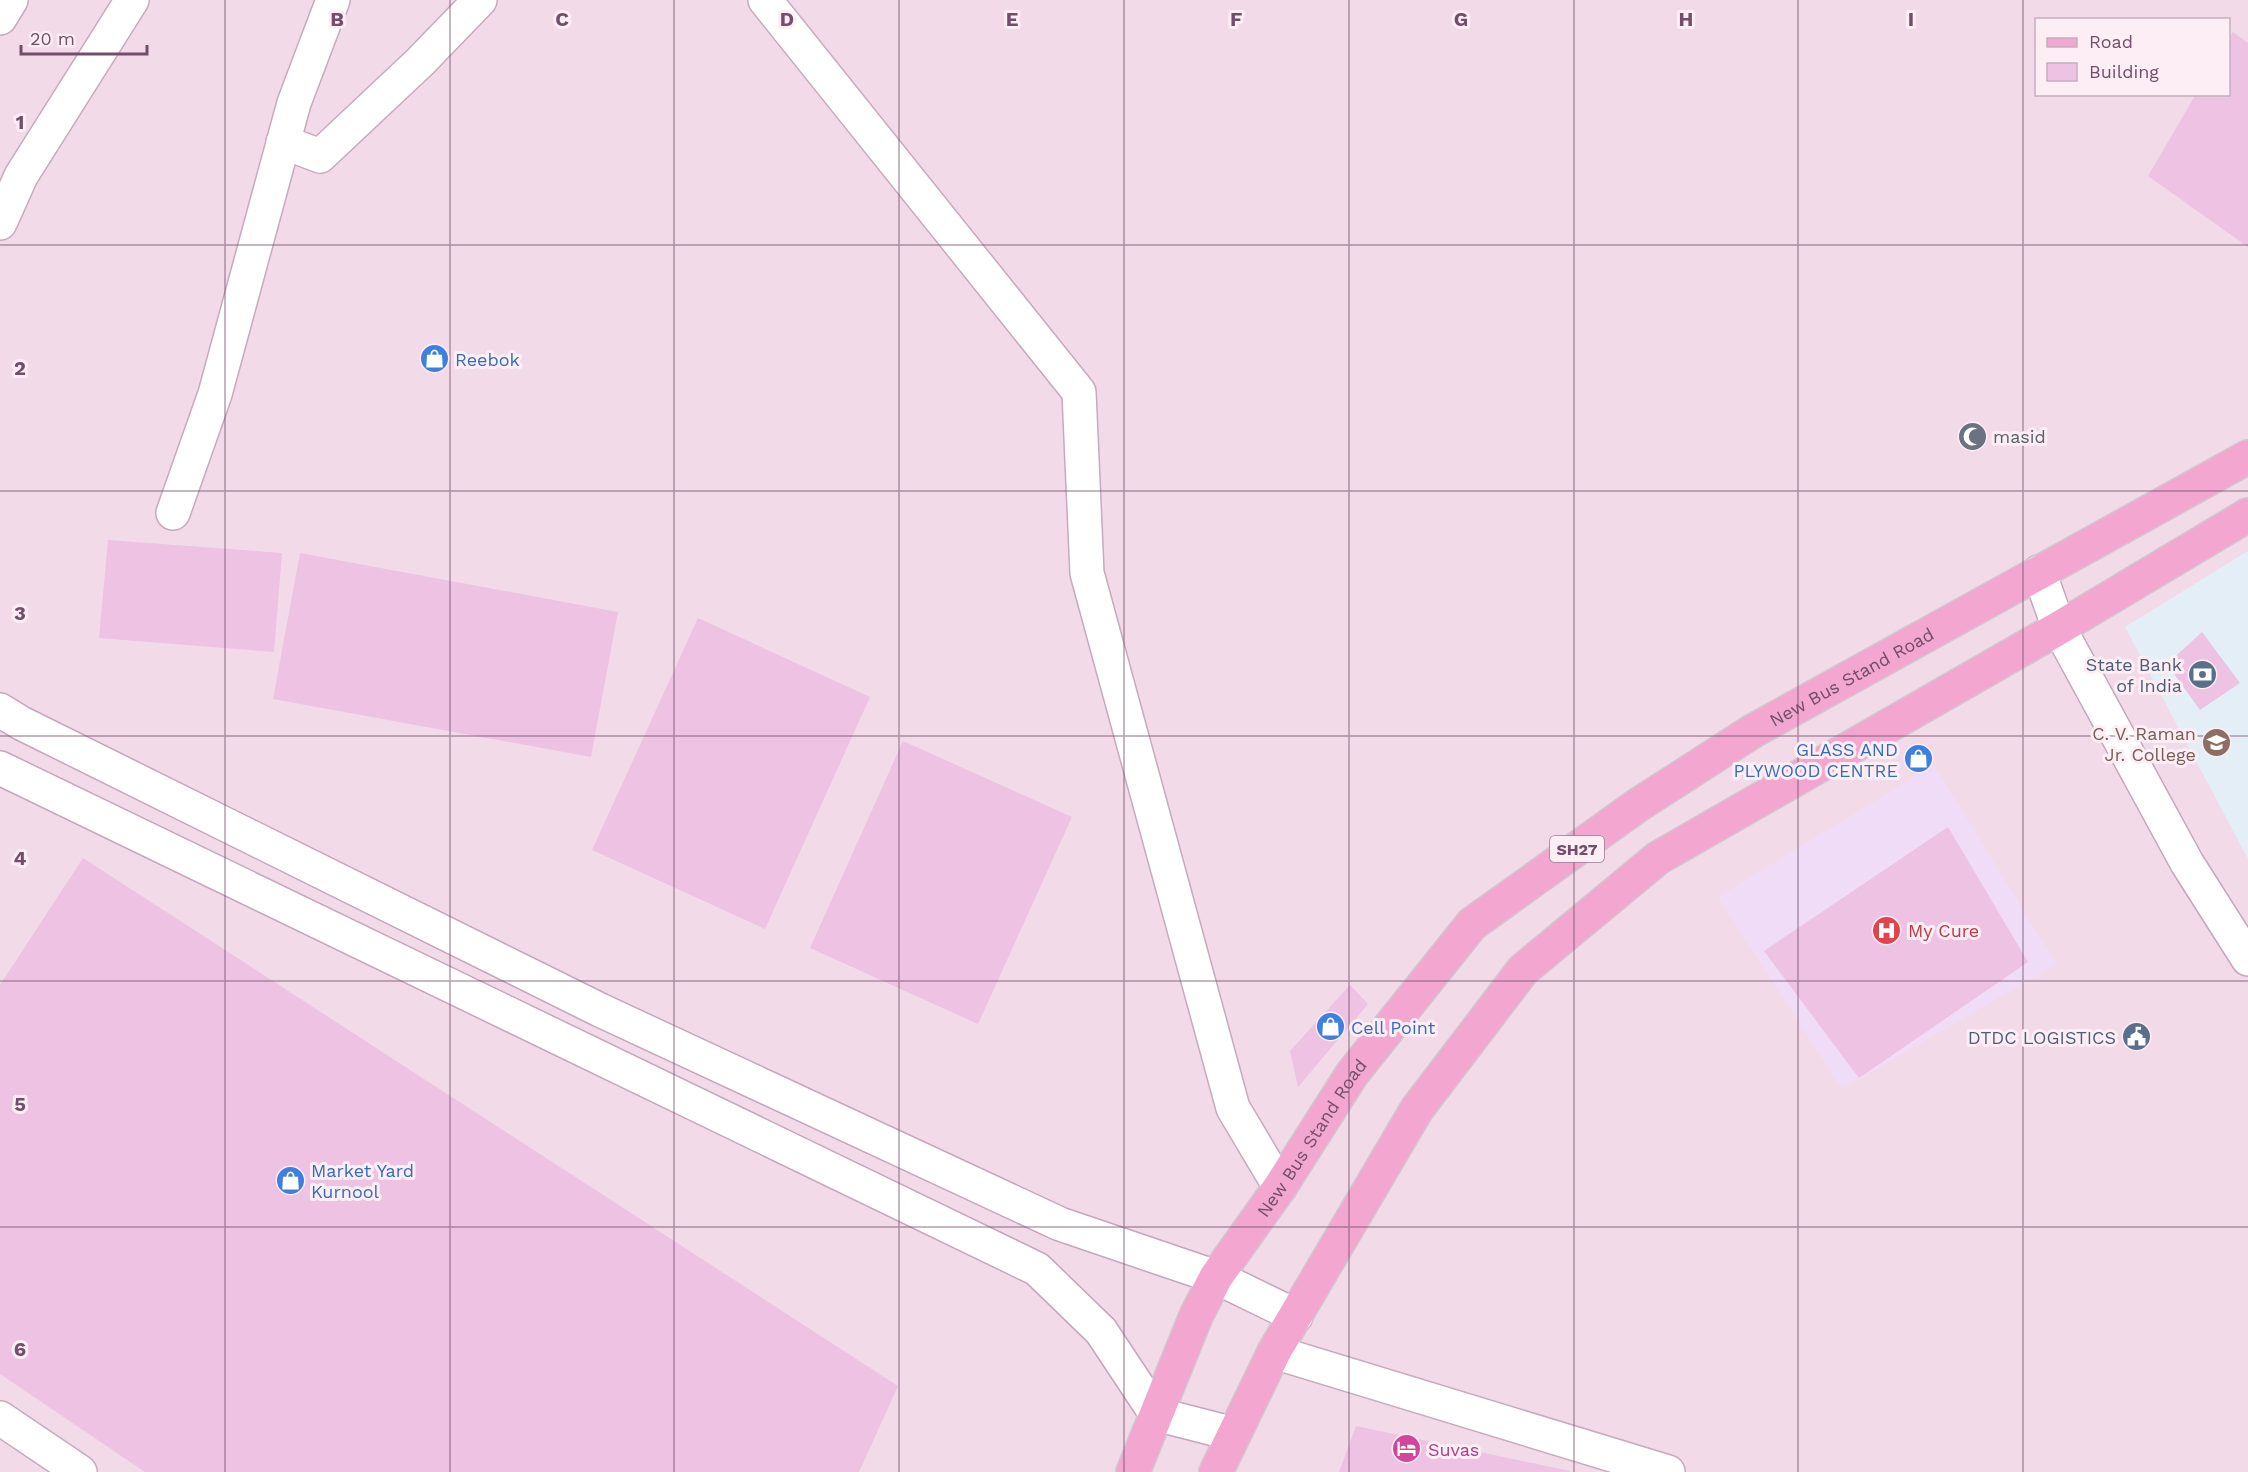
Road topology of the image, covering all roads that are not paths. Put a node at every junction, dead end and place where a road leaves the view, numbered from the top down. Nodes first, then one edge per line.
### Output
1 (11, 0) edge
2 (132, 0) edge
3 (333, 0) edge
4 (480, 0) edge
5 (765, 0) edge
6 (0, 18) edge
7 (283, 142) junction
8 (0, 223) edge
9 (2248, 457) edge
10 (173, 513) dead end
11 (2248, 515) edge
12 (2039, 572) junction
13 (2059, 628) junction
14 (0, 710) edge
15 (0, 768) edge
16 (2248, 959) edge
17 (1280, 1187) junction
18 (1216, 1277) junction
19 (1296, 1316) junction
20 (1274, 1352) junction
21 (1156, 1414) junction
22 (0, 1418) edge
23 (1234, 1434) junction
24 (80, 1472) edge
25 (1133, 1472) edge
26 (1216, 1472) edge
27 (1668, 1472) edge

1 - 6 main road
2 - 8 main road
3 - 7 main road
4 - 7 main road
5 - 17 main road
7 - 10 main road
9 - 12 main road, New Bus Stand Road / SH27
11 - 13 main road
12 - 13 main road
12 - 17 main road, New Bus Stand Road / SH27
13 - 16 main road
13 - 19 main road
14 - 18 main road
15 - 21 main road
17 - 18 main road, New Bus Stand Road / SH27
18 - 19 main road
18 - 21 main road, New Bus Stand Road / SH27
19 - 20 main road
20 - 23 main road
20 - 27 main road
21 - 23 main road
21 - 25 main road, New Bus Stand Road / SH27
22 - 24 main road
23 - 26 main road

